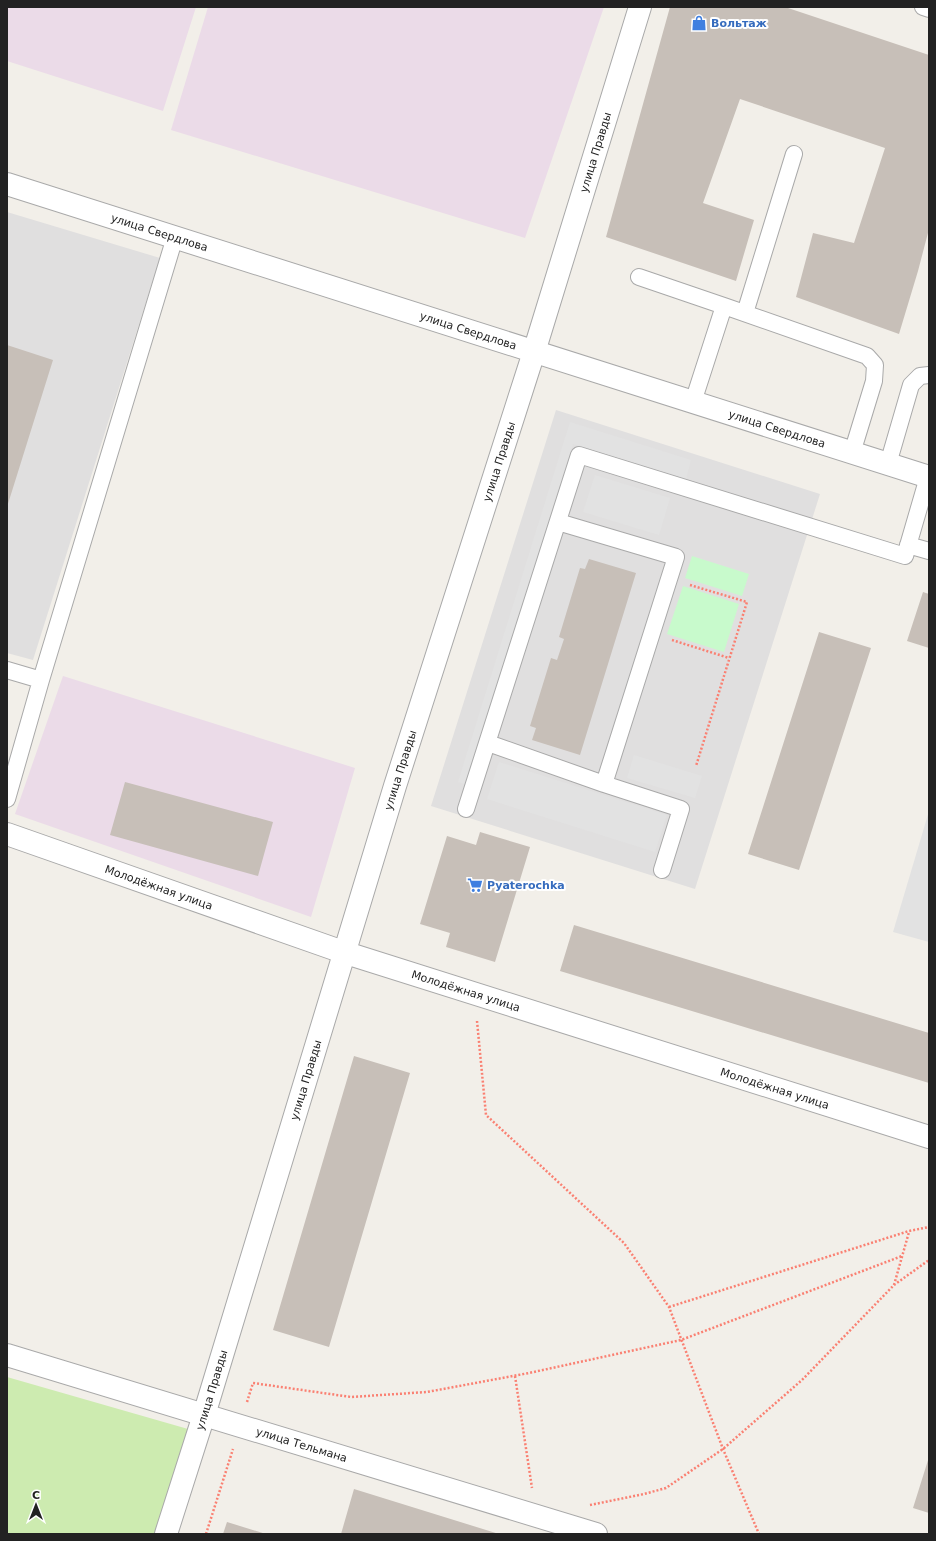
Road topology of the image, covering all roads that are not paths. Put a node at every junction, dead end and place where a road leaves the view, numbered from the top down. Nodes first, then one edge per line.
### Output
1 (640, 7) edge
2 (923, 7) edge
3 (929, 9) edge
4 (794, 154) dead end
5 (7, 184) edge
6 (175, 237) junction
7 (638, 277) dead end
8 (724, 306) junction
9 (745, 313) junction
10 (534, 352) junction
11 (929, 375) edge
12 (693, 402) junction
13 (852, 453) junction
14 (888, 464) junction
15 (928, 477) edge
16 (558, 522) junction
17 (908, 545) junction
18 (929, 551) edge
19 (7, 670) edge
20 (41, 680) junction
21 (488, 743) junction
22 (604, 784) junction
23 (7, 799) edge
24 (466, 809) dead end
25 (7, 834) edge
26 (662, 870) dead end
27 (343, 952) junction
28 (929, 1137) edge
29 (7, 1355) edge
30 (204, 1415) junction
31 (587, 1532) edge
32 (166, 1534) edge

1 - 10 street, улица Правды
2 - 3 lane
4 - 9 lane
5 - 6 street, улица Свердлова
6 - 10 street, улица Свердлова
6 - 20 lane
7 - 8 lane
8 - 9 lane
8 - 12 lane
9 - 13 lane
10 - 12 street, улица Свердлова
10 - 27 street, улица Правды
11 - 14 lane
12 - 13 street, улица Свердлова
13 - 14 street, улица Свердлова
14 - 15 street, улица Свердлова
15 - 17 lane
16 - 17 lane
16 - 21 lane
16 - 22 lane
17 - 18 lane
19 - 20 lane
20 - 23 lane
21 - 22 lane
21 - 24 lane
22 - 26 lane
25 - 27 street, Молодёжная улица
27 - 28 street, Молодёжная улица
27 - 30 street, улица Правды
29 - 30 street, улица Тельмана
30 - 31 street, улица Тельмана
30 - 32 street, улица Правды

